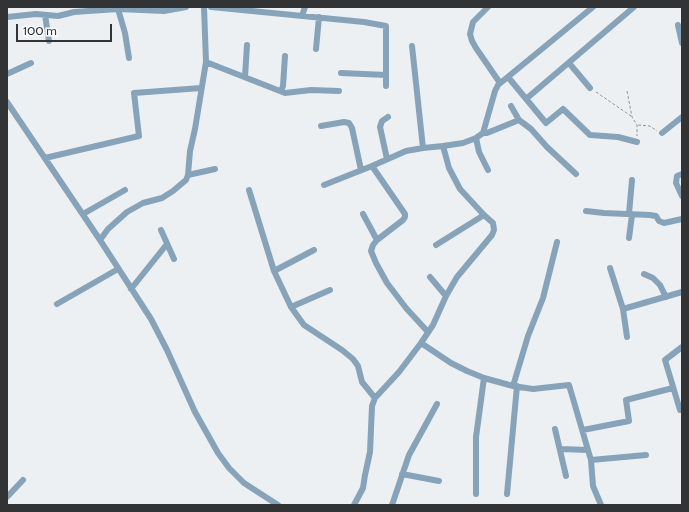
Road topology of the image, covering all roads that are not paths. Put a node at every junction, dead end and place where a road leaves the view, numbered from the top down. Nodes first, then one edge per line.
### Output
1 (39, 7) edge
2 (186, 7) edge
3 (204, 7) edge
4 (211, 7) edge
5 (305, 7) edge
6 (488, 7) edge
7 (593, 7) edge
8 (634, 7) edge
9 (141, 8) edge
10 (118, 9) junction
11 (36, 14) junction
12 (45, 15) junction
13 (302, 16) junction
14 (7, 17) edge
15 (319, 17) junction
16 (678, 25) dead end
17 (49, 41) dead end
18 (682, 43) edge
19 (247, 45) dead end
20 (412, 46) dead end
21 (316, 49) dead end
22 (285, 56) dead end
23 (129, 58) dead end
24 (206, 62) junction
25 (31, 63) dead end
26 (568, 63) junction
27 (341, 73) dead end
28 (7, 74) edge
29 (386, 75) junction
30 (245, 77) junction
31 (508, 77) junction
32 (500, 83) junction
33 (386, 86) dead end
34 (201, 88) junction
35 (590, 88) road end
36 (339, 91) dead end
37 (281, 92) junction
38 (526, 99) junction
39 (7, 102) edge
40 (511, 106) dead end
41 (388, 117) dead end
42 (682, 117) edge
43 (519, 120) junction
44 (321, 126) dead end
45 (483, 133) junction
46 (662, 133) road end
47 (476, 138) junction
48 (637, 142) road end
49 (443, 146) junction
50 (423, 148) junction
51 (45, 158) junction
52 (387, 159) junction
53 (372, 166) junction
54 (215, 169) dead end
55 (361, 170) junction
56 (488, 170) dead end
57 (576, 174) dead end
58 (682, 174) edge
59 (188, 175) junction
60 (632, 180) dead end
61 (324, 184) dead end
62 (125, 190) dead end
63 (249, 190) dead end
64 (682, 196) edge
65 (586, 211) dead end
66 (83, 214) junction
67 (363, 214) dead end
68 (631, 214) junction
69 (484, 215) junction
70 (682, 219) edge
71 (161, 230) dead end
72 (629, 238) dead end
73 (100, 240) junction
74 (377, 240) junction
75 (557, 242) dead end
76 (167, 244) junction
77 (436, 244) dead end
78 (314, 250) dead end
79 (174, 260) dead end
80 (118, 268) junction
81 (610, 268) dead end
82 (274, 271) junction
83 (644, 274) dead end
84 (430, 277) dead end
85 (131, 289) junction
86 (330, 290) dead end
87 (682, 292) edge
88 (446, 296) junction
89 (666, 297) junction
90 (57, 304) dead end
91 (291, 307) junction
92 (623, 309) junction
93 (428, 332) junction
94 (627, 337) dead end
95 (421, 343) junction
96 (682, 346) edge
97 (484, 378) junction
98 (515, 386) junction
99 (673, 388) junction
100 (375, 398) junction
101 (437, 404) dead end
102 (680, 410) dead end
103 (555, 429) dead end
104 (583, 430) junction
105 (560, 450) junction
106 (588, 450) junction
107 (646, 455) dead end
108 (591, 460) junction
109 (402, 474) junction
110 (566, 476) dead end
111 (23, 480) dead end
112 (439, 481) dead end
113 (476, 494) dead end
114 (507, 494) dead end
115 (7, 496) edge
116 (278, 505) edge
117 (354, 505) edge
118 (392, 505) edge
119 (601, 505) edge

1 - 11 street
2 - 9 street
3 - 24 street
4 - 13 street
5 - 13 street
6 - 32 street
7 - 31 street
8 - 26 street
9 - 10 street
10 - 12 street
10 - 23 street
11 - 12 street
11 - 14 street
12 - 17 street
13 - 15 street
15 - 21 street
15 - 29 street
16 - 18 street
19 - 30 street
20 - 50 street
22 - 37 street
24 - 30 street
24 - 34 street
25 - 28 street
26 - 35 street
26 - 38 street
27 - 29 street
29 - 33 street
30 - 37 street
31 - 32 street
31 - 38 street
32 - 45 street
34 - 51 street
34 - 59 street
36 - 37 street
38 - 48 street
39 - 51 street
40 - 43 street
41 - 52 street
42 - 46 street
43 - 45 street
43 - 57 street
44 - 55 street
45 - 47 street
47 - 49 street
47 - 56 street
49 - 50 street
49 - 69 street
50 - 52 street
51 - 66 street
52 - 53 street
53 - 55 street
53 - 74 street
54 - 59 street
55 - 61 street
58 - 64 street
59 - 73 street
60 - 68 street
62 - 66 street
63 - 82 street
65 - 68 street
66 - 73 street
67 - 74 street
68 - 70 street
68 - 72 street
69 - 77 street
69 - 88 street
71 - 76 street
73 - 80 street
74 - 93 street
75 - 98 street
76 - 79 street
76 - 85 street
78 - 82 street
80 - 85 street
80 - 90 street
81 - 92 street
82 - 91 street
83 - 89 street
84 - 88 street
85 - 116 street
86 - 91 street
87 - 89 street
88 - 93 street
89 - 92 street
91 - 100 street
92 - 94 street
93 - 95 street
95 - 97 street
95 - 100 street
96 - 99 street
97 - 98 street
97 - 113 street
98 - 104 street
98 - 114 street
99 - 102 street
99 - 104 street
100 - 117 street
101 - 109 street
103 - 105 street
104 - 106 street
105 - 106 street
105 - 110 street
106 - 108 street
107 - 108 street
108 - 119 street
109 - 112 street
109 - 118 street
111 - 115 street

